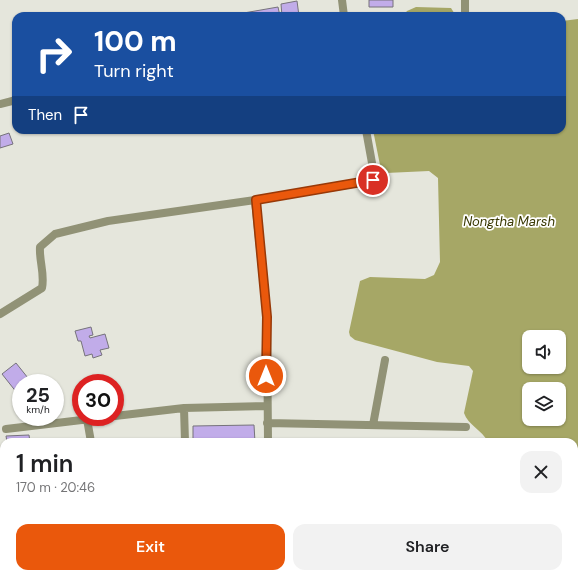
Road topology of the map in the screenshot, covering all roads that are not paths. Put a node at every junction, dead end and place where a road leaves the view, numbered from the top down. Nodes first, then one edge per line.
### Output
1 (342, 0) edge
2 (465, 0) edge
3 (344, 12) edge
4 (465, 12) edge
5 (12, 101) edge
6 (0, 104) edge
7 (367, 134) edge
8 (256, 200) junction
9 (0, 314) edge
10 (384, 360) dead end
11 (266, 406) junction
12 (184, 408) junction
13 (124, 415) edge
14 (72, 421) edge
15 (267, 423) junction
16 (374, 425) junction
17 (89, 426) edge
18 (466, 427) dead end
19 (6, 429) dead end
20 (91, 438) edge
21 (185, 438) edge
22 (268, 438) edge

1 - 3 street
2 - 4 street
5 - 6 street
7 - 8 street
8 - 9 street
8 - 11 street
10 - 16 street
11 - 12 street
11 - 15 street
12 - 13 street
12 - 21 street
14 - 19 street
15 - 16 street
15 - 22 street
16 - 18 street
17 - 20 street

